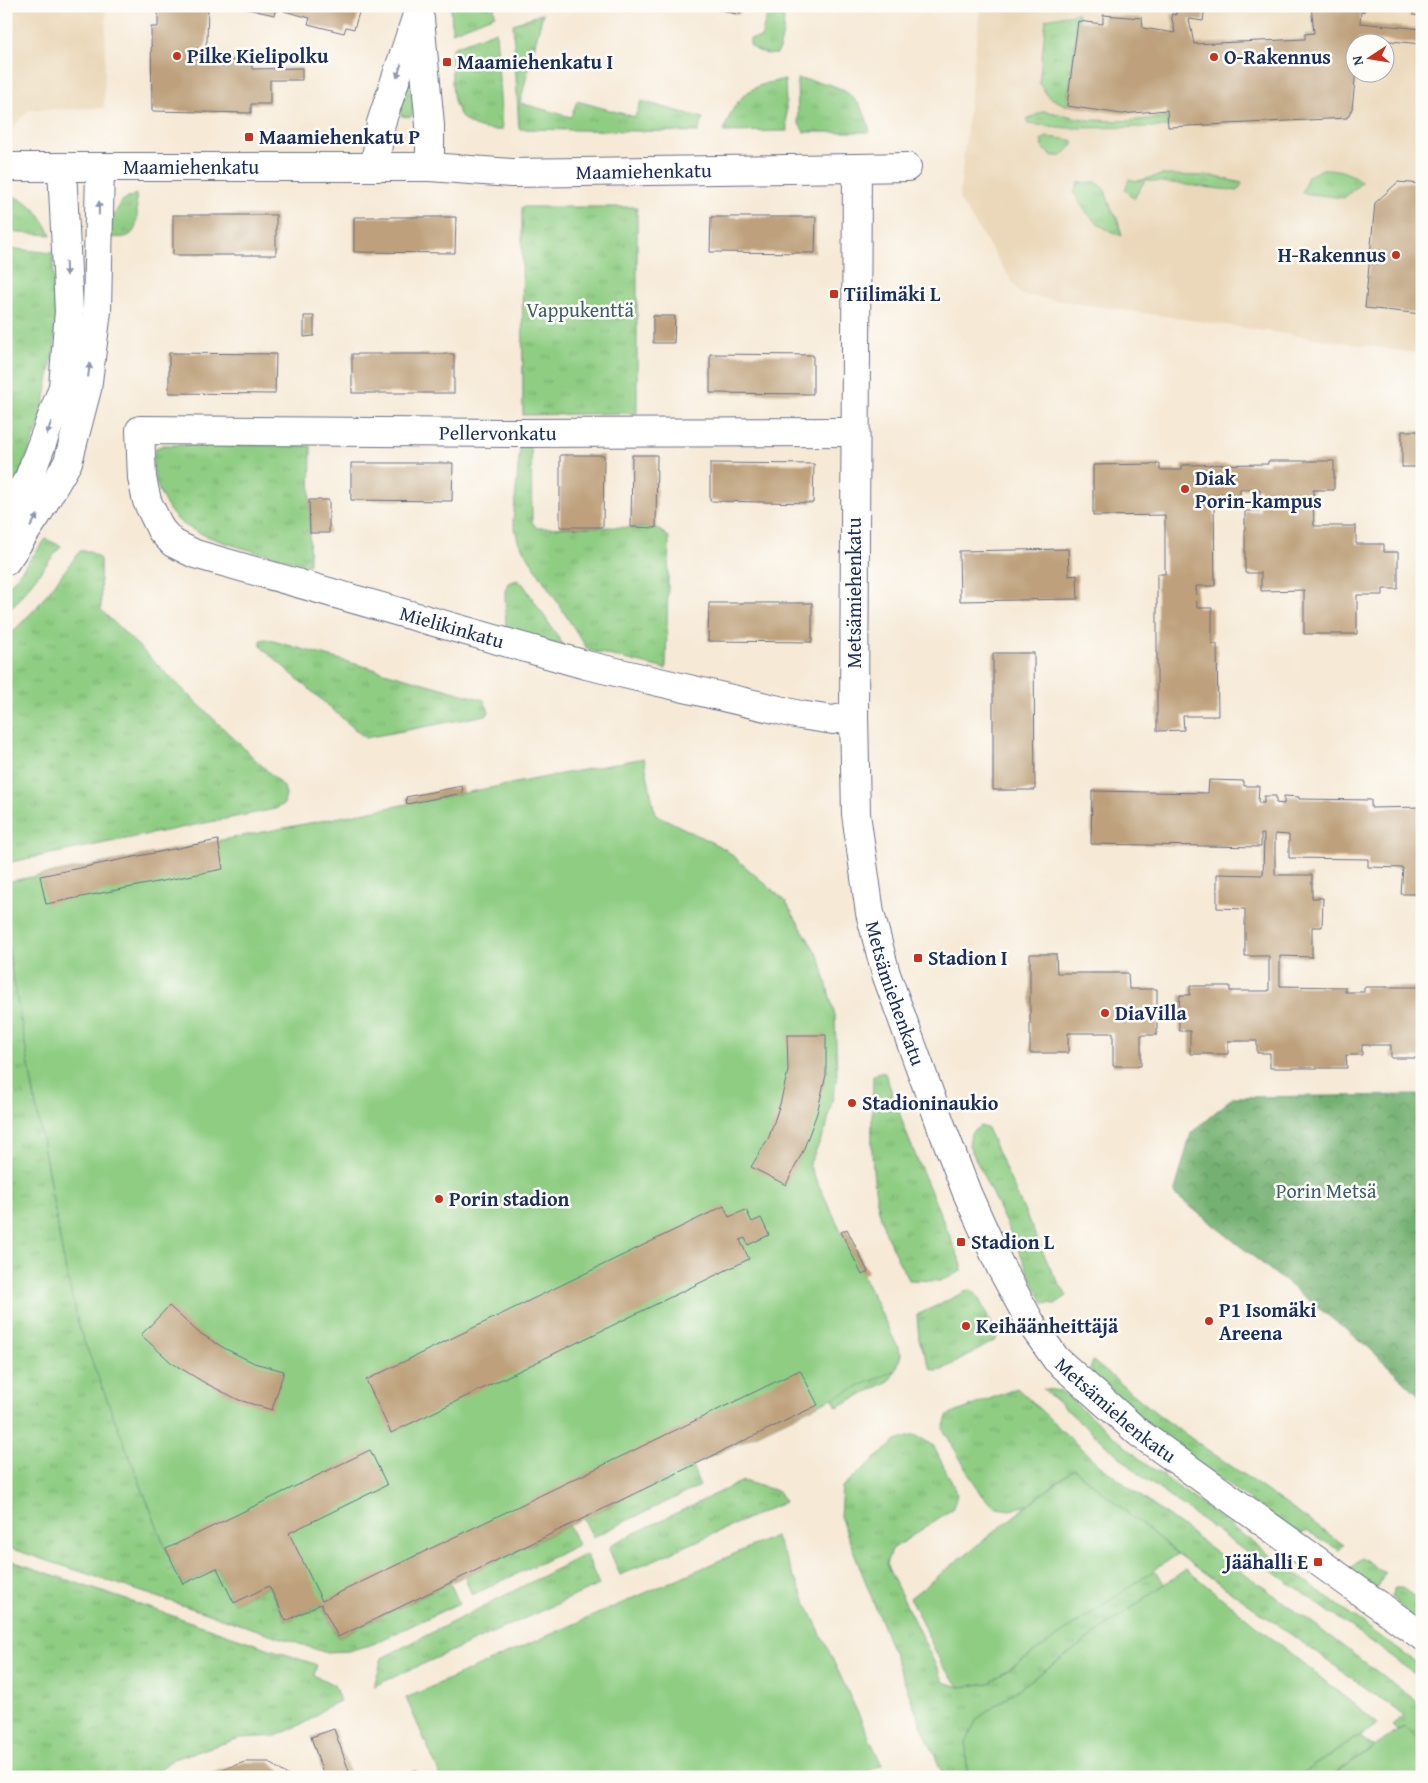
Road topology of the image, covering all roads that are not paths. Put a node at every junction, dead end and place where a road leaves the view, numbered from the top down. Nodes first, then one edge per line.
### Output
1 (420, 7) edge
2 (375, 166) junction
3 (6, 167) edge
4 (100, 167) junction
5 (430, 167) junction
6 (907, 167) dead end
7 (62, 168) junction
8 (857, 168) junction
9 (140, 430) joint
10 (855, 432) junction
11 (6, 513) edge
12 (6, 561) edge
13 (854, 716) junction
14 (1422, 1636) edge

1 -> 2 main road
1 - 5 main road
2 - 4 main road, Maamiehenkatu
2 - 5 main road, Maamiehenkatu
3 - 7 main road, Maamiehenkatu
4 - 7 main road, Maamiehenkatu
12 -> 4 main road
5 - 8 main road, Maamiehenkatu
6 - 8 main road, Maamiehenkatu
7 -> 11 main road
8 - 10 main road, Metsämiehenkatu
9 - 10 main road, Pellervonkatu
9 - 13 main road, Mielikinkatu
10 - 13 main road, Metsämiehenkatu
13 - 14 main road, Metsämiehenkatu

